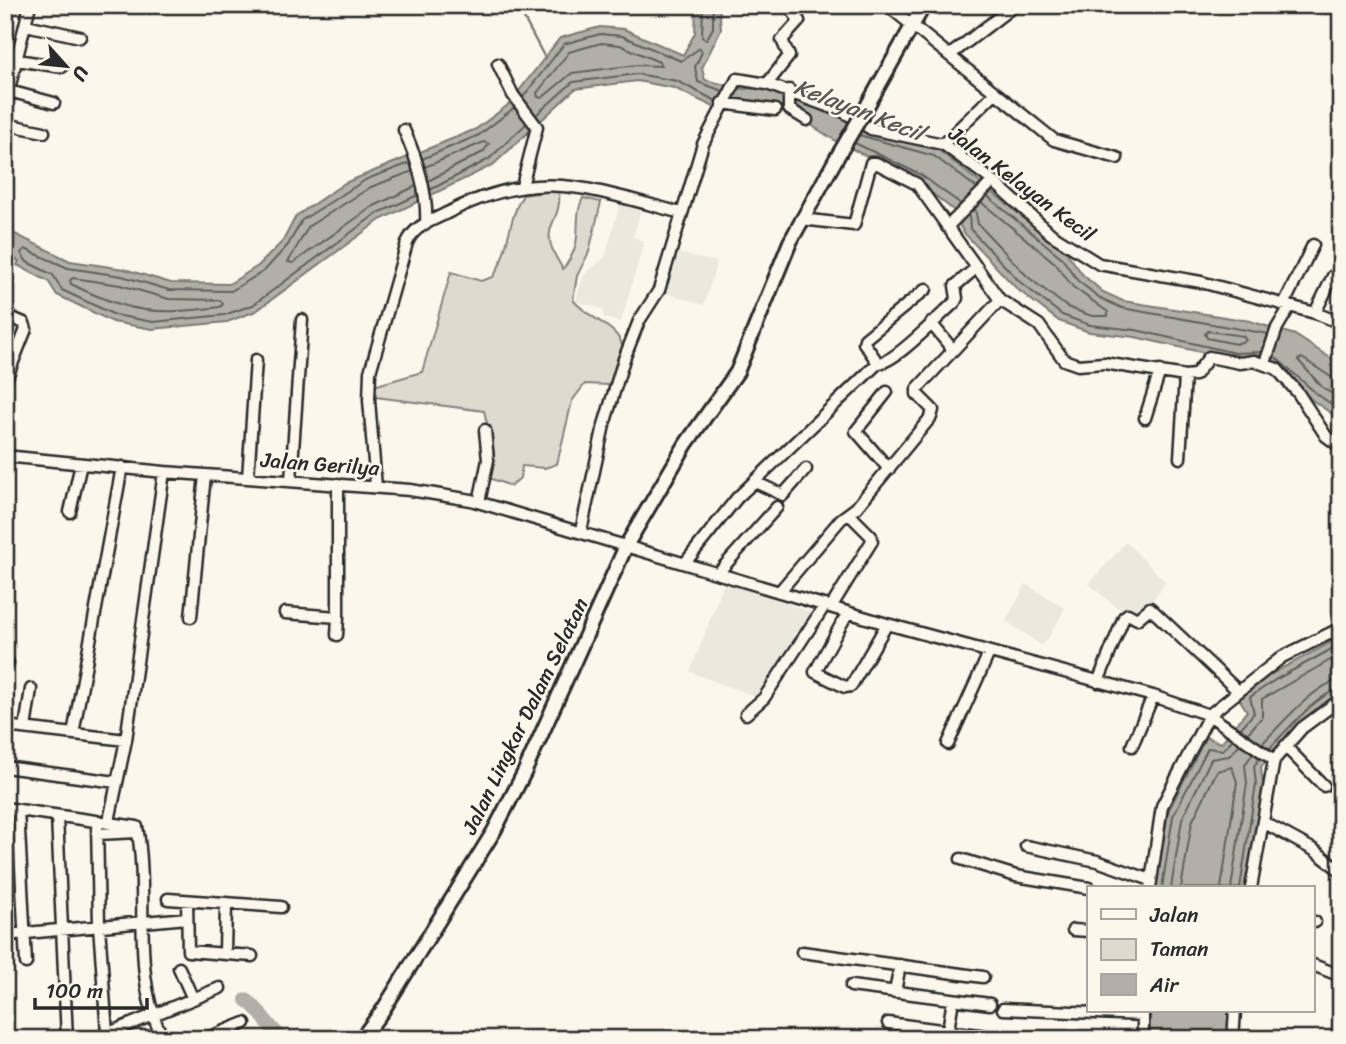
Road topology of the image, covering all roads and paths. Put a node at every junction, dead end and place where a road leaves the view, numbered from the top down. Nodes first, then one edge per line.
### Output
1 (30, 5) edge
2 (789, 5) edge
3 (887, 5) edge
4 (924, 5) edge
5 (1015, 5) edge
6 (26, 25) junction
7 (913, 25) junction
8 (80, 37) dead end
9 (950, 55) junction
10 (18, 60) junction
11 (498, 64) dead end
12 (62, 67) dead end
13 (767, 84) junction
14 (9, 91) junction
15 (790, 91) junction
16 (994, 94) junction
17 (723, 102) junction
18 (54, 103) dead end
19 (5, 105) edge
20 (775, 110) dead end
21 (807, 120) dead end
22 (5, 124) edge
23 (404, 130) dead end
24 (44, 132) dead end
25 (943, 144) junction
26 (1117, 158) dead end
27 (992, 183) junction
28 (522, 187) junction
29 (681, 213) junction
30 (801, 219) junction
31 (951, 223) junction
32 (426, 224) junction
33 (1313, 245) dead end
34 (977, 267) junction
35 (1334, 276) dead end
36 (926, 289) dead end
37 (1000, 300) junction
38 (1287, 305) junction
39 (1315, 313) junction
40 (5, 315) edge
41 (302, 320) dead end
42 (931, 323) junction
43 (1341, 323) edge
44 (953, 349) junction
45 (256, 360) dead end
46 (1265, 362) junction
47 (878, 363) junction
48 (1160, 371) junction
49 (1185, 376) junction
50 (5, 382) edge
51 (887, 392) dead end
52 (1145, 418) dead end
53 (485, 430) dead end
54 (1341, 447) edge
55 (5, 456) edge
56 (1180, 458) dead end
57 (80, 464) junction
58 (122, 467) junction
59 (806, 469) dead end
60 (889, 469) junction
61 (164, 472) junction
62 (205, 475) junction
63 (248, 478) junction
64 (291, 480) junction
65 (755, 482) junction
66 (338, 484) junction
67 (376, 487) junction
68 (479, 502) junction
69 (777, 507) dead end
70 (70, 512) dead end
71 (849, 514) junction
72 (581, 531) junction
73 (626, 546) junction
74 (685, 563) junction
75 (719, 573) junction
76 (779, 592) junction
77 (828, 606) junction
78 (848, 612) junction
79 (285, 613) dead end
80 (191, 617) dead end
81 (338, 617) junction
82 (887, 624) junction
83 (1341, 628) edge
84 (337, 635) dead end
85 (989, 653) junction
86 (1098, 682) junction
87 (31, 689) dead end
88 (1237, 690) junction
89 (1153, 696) junction
90 (1341, 699) edge
91 (746, 714) dead end
92 (1212, 717) junction
93 (5, 726) edge
94 (25, 728) junction
95 (73, 734) junction
96 (126, 740) junction
97 (948, 744) dead end
98 (1132, 746) dead end
99 (1285, 746) junction
100 (1270, 757) junction
101 (5, 767) edge
102 (116, 782) junction
103 (1324, 786) dead end
104 (5, 808) edge
105 (18, 810) junction
106 (57, 816) junction
107 (109, 821) junction
108 (97, 822) junction
109 (1263, 822) junction
110 (138, 832) junction
111 (97, 834) junction
112 (1026, 846) dead end
113 (961, 859) dead end
114 (1341, 871) edge
115 (1151, 884) edge
116 (1251, 886) edge
117 (1087, 888) edge
118 (168, 900) dead end
119 (187, 901) junction
120 (226, 904) junction
121 (281, 907) dead end
122 (187, 918) junction
123 (142, 923) junction
124 (100, 926) junction
125 (1073, 930) dead end
126 (1087, 931) edge
127 (61, 932) junction
128 (24, 933) junction
129 (5, 935) edge
130 (802, 952) dead end
131 (225, 953) junction
132 (252, 956) dead end
133 (26, 962) dead end
134 (900, 965) junction
135 (1314, 965) edge
136 (179, 968) dead end
137 (1341, 976) edge
138 (983, 977) dead end
139 (851, 986) dead end
140 (220, 988) dead end
141 (895, 992) junction
142 (193, 999) junction
143 (953, 1000) junction
144 (990, 1004) dead end
145 (1003, 1009) dead end
146 (1087, 1011) edge
147 (1108, 1012) edge
148 (1235, 1012) edge
149 (1143, 1013) edge
150 (151, 1015) junction
151 (245, 1023) dead end
152 (888, 1023) dead end
153 (948, 1030) junction
154 (107, 1033) junction
155 (67, 1039) edge
156 (94, 1039) edge
157 (163, 1039) edge
158 (205, 1039) edge
159 (360, 1039) edge
160 (368, 1039) edge
161 (1009, 1039) edge
162 (1143, 1039) edge
163 (1233, 1039) edge

1 - 6 street
2 - 13 street
3 - 7 street
4 - 7 main road, Jalan Lingkar Dalam Selatan
5 - 9 street
6 - 8 street
6 - 10 street
7 - 9 street
7 - 30 main road, Jalan Lingkar Dalam Selatan, bridge
9 - 16 street
10 - 12 street
10 - 14 street
11 - 28 street
13 - 15 street, Jalan Kelayan Kecil
13 - 17 street, Jalan Kelayan Kecil
14 - 18 street
14 - 19 street
15 - 21 street
15 - 25 street, Jalan Kelayan Kecil
16 - 25 street
16 - 26 street
17 - 20 street
17 - 29 street
22 - 24 street
23 - 32 street
25 - 27 street, Jalan Kelayan Kecil
27 - 31 street
27 - 38 street, Jalan Kelayan Kecil
28 - 29 street
28 - 32 street
29 - 72 street
30 - 31 street
30 - 73 main road, Jalan Lingkar Dalam Selatan
31 - 34 street
32 - 67 street
33 - 38 street
34 - 37 street
34 - 42 street
35 - 39 street
36 - 47 street
37 - 44 street
37 - 48 street
38 - 39 street, Jalan Kelayan Kecil
38 - 46 street
39 - 43 street, Jalan Kelayan Kecil
40 - 50 street
41 - 64 street
42 - 44 street
42 - 47 street
44 - 60 street
45 - 63 street
46 - 49 street
46 - 54 street
47 - 65 street
48 - 49 street
48 - 52 street
49 - 56 street
51 - 60 street
53 - 68 street
55 - 57 street, Jalan Gerilya
57 - 58 street, Jalan Gerilya
57 - 70 street
58 - 61 street, Jalan Gerilya
58 - 95 street
59 - 65 street
60 - 71 street
61 - 62 street, Jalan Gerilya
61 - 96 street
62 - 63 street, Jalan Gerilya
62 - 80 street
63 - 64 street, Jalan Gerilya
64 - 66 street, Jalan Gerilya
65 - 74 street
66 - 67 street, Jalan Gerilya
66 - 81 street
67 - 68 street, Jalan Gerilya
68 - 72 street, Jalan Gerilya
69 - 75 street
71 - 76 street
71 - 77 street
72 - 73 street, Jalan Gerilya
73 - 74 street, Jalan Gerilya
73 - 159 main road, Jalan Lingkar Dalam Selatan
73 - 160 main road, Jalan Lingkar Dalam Selatan
74 - 75 street, Jalan Gerilya
75 - 76 street, Jalan Gerilya
76 - 77 street, Jalan Gerilya
77 - 78 street, Jalan Gerilya
77 - 91 street
78 - 82 street, Jalan Gerilya
78 - 82 street
79 - 81 street
81 - 84 street
82 - 85 street, Jalan Gerilya
83 - 88 street
85 - 86 street, Jalan Gerilya
85 - 97 street
86 - 88 street
86 - 89 street, Jalan Gerilya
87 - 94 street
88 - 92 street
89 - 92 street, Jalan Gerilya
89 - 98 street
90 - 99 street
92 - 100 street, Jalan Gerilya
92 - 115 street
93 - 94 street
94 - 95 street
95 - 96 street
96 - 102 street
99 - 100 street
99 - 103 street
100 - 109 street
101 - 102 street
102 - 107 street
104 - 105 street
105 - 106 street
105 - 128 street
106 - 108 street
106 - 127 street
107 - 108 street
107 - 110 street
108 - 111 street
109 - 114 street
109 - 116 street
110 - 111 street
110 - 123 street
111 - 124 street
112 - 115 street
113 - 117 street
118 - 119 street
119 - 120 street
119 - 122 street
120 - 121 street
120 - 131 street
122 - 123 street
122 - 131 street
123 - 124 street
123 - 150 street
124 - 127 street
124 - 154 street
125 - 126 street
127 - 128 street
127 - 155 street
128 - 129 street
128 - 133 street
130 - 134 street
131 - 132 street
134 - 138 street
134 - 141 street
135 - 137 street
136 - 142 street
139 - 141 street
140 - 142 street
141 - 143 street
142 - 150 street
143 - 144 street
143 - 153 street
145 - 146 street
147 - 149 street
148 - 163 street
149 - 162 street
150 - 154 street
150 - 157 street
151 - 158 street
152 - 153 street
153 - 161 street
154 - 156 street

